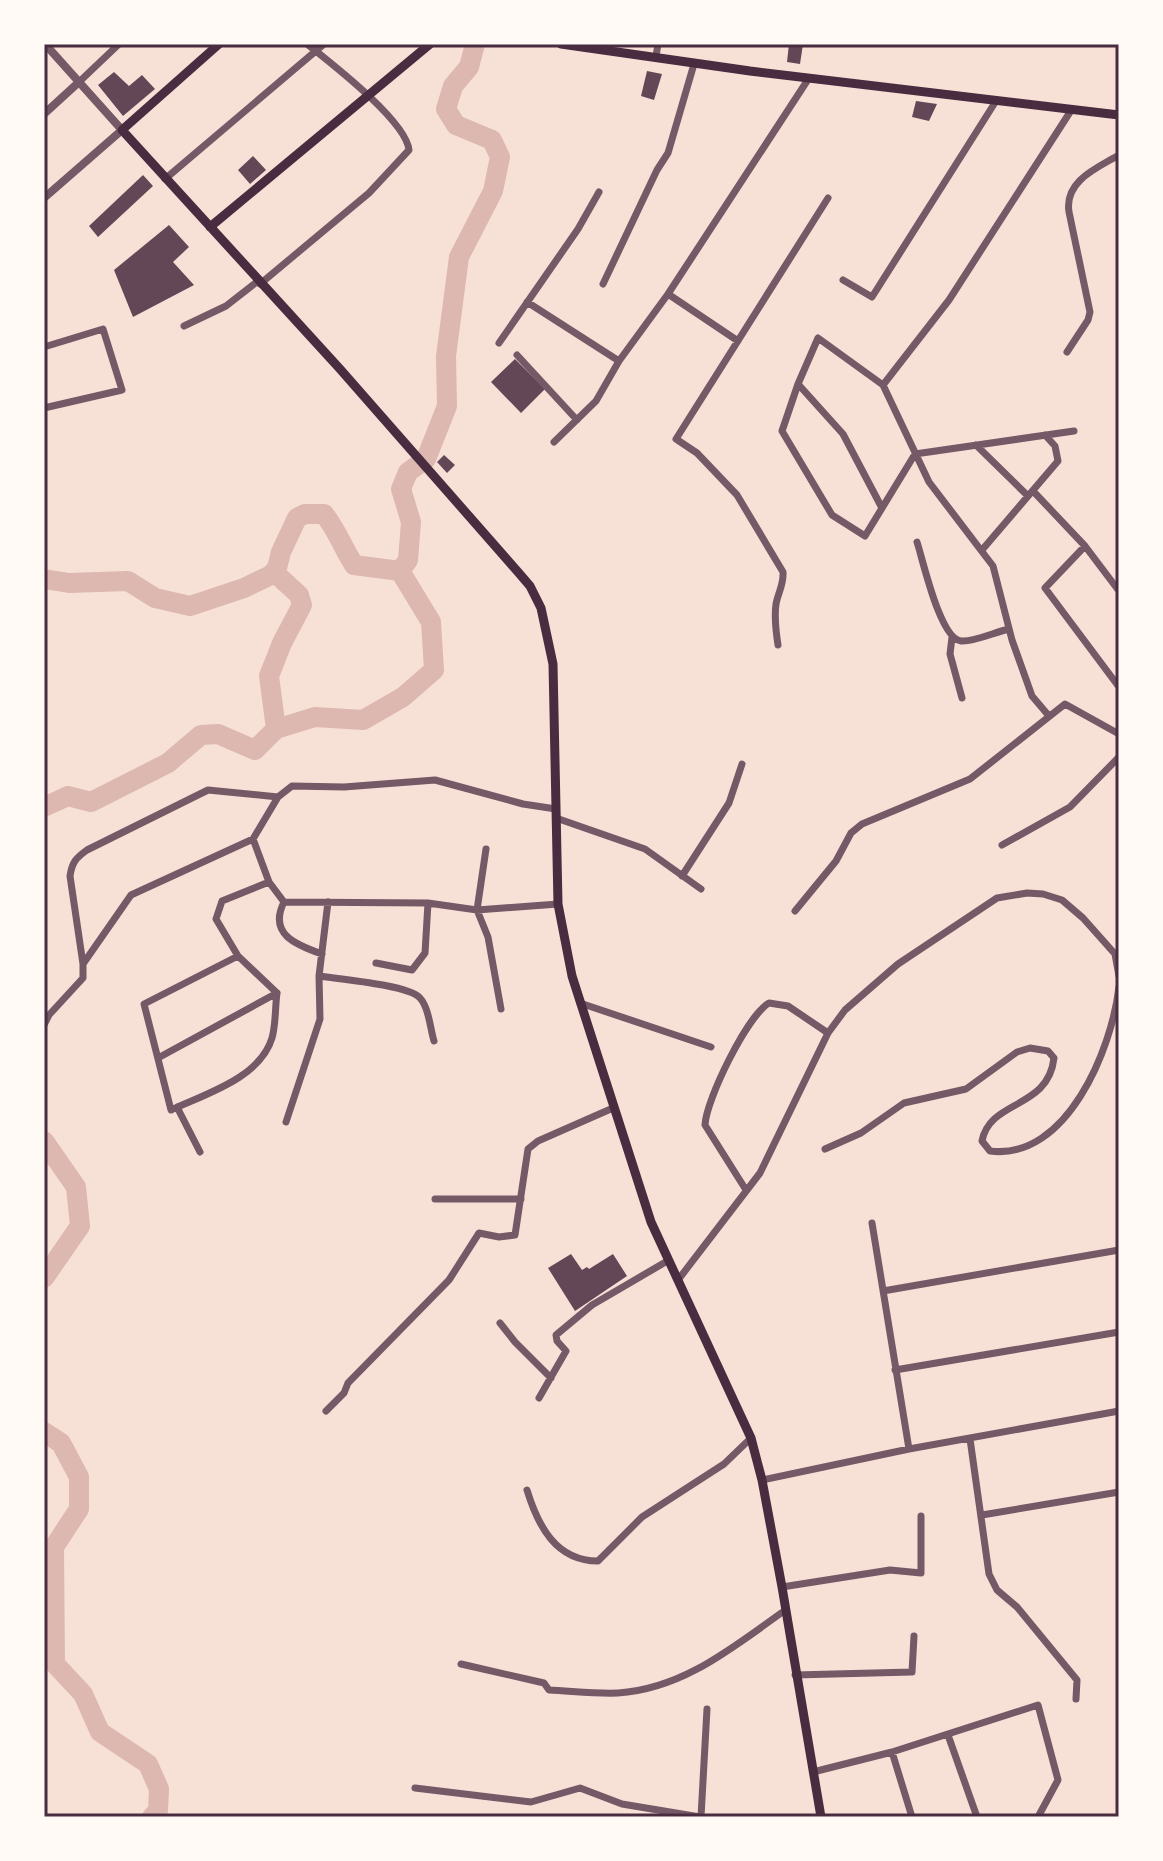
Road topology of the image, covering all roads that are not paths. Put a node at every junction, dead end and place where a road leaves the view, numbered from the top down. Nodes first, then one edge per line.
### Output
1 (45, 44) edge
2 (119, 44) edge
3 (219, 44) edge
4 (307, 44) edge
5 (324, 44) edge
6 (430, 44) edge
7 (561, 44) edge
8 (570, 44) edge
9 (658, 44) edge
10 (316, 51) junction
11 (656, 56) junction
12 (694, 64) junction
13 (809, 78) junction
14 (79, 82) junction
15 (369, 96) junction
16 (996, 101) junction
17 (1072, 109) junction
18 (44, 114) edge
19 (1119, 115) edge
20 (122, 130) junction
21 (1119, 155) edge
22 (165, 179) junction
23 (599, 192) dead end
24 (44, 198) edge
25 (828, 198) dead end
26 (210, 227) junction
27 (843, 280) dead end
28 (259, 283) junction
29 (603, 284) dead end
30 (668, 294) junction
31 (527, 302) junction
32 (184, 326) dead end
33 (738, 341) junction
34 (499, 343) dead end
35 (44, 347) edge
36 (1067, 352) dead end
37 (517, 355) dead end
38 (619, 361) junction
39 (798, 384) junction
40 (883, 385) junction
41 (44, 408) edge
42 (577, 420) junction
43 (1074, 431) dead end
44 (1045, 435) junction
45 (554, 442) dead end
46 (976, 445) junction
47 (915, 454) junction
48 (1031, 494) junction
49 (882, 508) junction
50 (917, 542) dead end
51 (1085, 546) junction
52 (982, 550) junction
53 (1119, 591) edge
54 (1009, 629) junction
55 (952, 637) junction
56 (778, 645) dead end
57 (1119, 687) edge
58 (962, 698) dead end
59 (1049, 716) junction
60 (1119, 734) edge
61 (1119, 757) edge
62 (742, 764) dead end
63 (278, 797) junction
64 (556, 814) junction
65 (253, 839) junction
66 (1002, 845) dead end
67 (486, 849) dead end
68 (682, 876) junction
69 (269, 882) junction
70 (701, 889) dead end
71 (284, 902) junction
72 (328, 902) junction
73 (428, 903) junction
74 (558, 904) junction
75 (477, 910) junction
76 (795, 911) dead end
77 (322, 954) junction
78 (238, 956) junction
79 (376, 963) dead end
80 (83, 964) junction
81 (319, 976) junction
82 (1119, 976) edge
83 (1119, 987) edge
84 (277, 993) junction
85 (580, 1003) junction
86 (501, 1009) dead end
87 (44, 1025) edge
88 (828, 1033) junction
89 (434, 1041) dead end
90 (711, 1047) dead end
91 (158, 1058) junction
92 (177, 1107) junction
93 (613, 1108) junction
94 (286, 1122) dead end
95 (825, 1149) dead end
96 (200, 1152) dead end
97 (746, 1190) junction
98 (435, 1199) dead end
99 (521, 1199) junction
100 (872, 1223) dead end
101 (1119, 1250) edge
102 (669, 1260) junction
103 (678, 1280) junction
104 (883, 1291) junction
105 (500, 1323) dead end
106 (1119, 1332) edge
107 (895, 1370) junction
108 (551, 1378) junction
109 (539, 1398) dead end
110 (326, 1411) dead end
111 (1119, 1411) edge
112 (751, 1438) junction
113 (970, 1439) junction
114 (909, 1449) junction
115 (762, 1480) junction
116 (527, 1490) dead end
117 (1119, 1492) edge
118 (982, 1515) junction
119 (921, 1516) dead end
120 (782, 1587) junction
121 (784, 1611) junction
122 (914, 1636) dead end
123 (461, 1664) dead end
124 (795, 1675) junction
125 (1076, 1699) dead end
126 (707, 1709) dead end
127 (948, 1735) junction
128 (892, 1752) junction
129 (813, 1772) junction
130 (415, 1788) dead end
131 (817, 1816) edge
132 (700, 1817) edge
133 (912, 1817) edge
134 (977, 1817) edge
135 (1038, 1817) edge

1 - 14 street
2 - 14 street
3 - 20 main road
4 - 10 street
5 - 10 street
6 - 15 main road
7 - 8 main road
8 - 11 main road
9 - 11 street
10 - 15 street
10 - 22 street
11 - 12 main road
12 - 13 main road
12 - 29 street
13 - 16 main road
13 - 30 street
14 - 18 street
14 - 20 street
15 - 26 main road
15 - 28 street
16 - 17 main road
16 - 27 street
17 - 19 main road
17 - 40 street
20 - 22 main road
20 - 24 street
21 - 36 street
22 - 26 main road
23 - 31 street
25 - 33 street
26 - 28 main road
28 - 32 street
28 - 64 main road
30 - 33 street
30 - 38 street
31 - 34 street
31 - 38 street
33 - 56 street
35 - 41 street
37 - 42 street
38 - 42 street
39 - 40 street
39 - 49 street
39 - 49 street
40 - 47 street
42 - 45 street
43 - 44 street
44 - 46 street
44 - 48 street
46 - 47 street
46 - 48 street
47 - 49 street
47 - 52 street
48 - 51 street
48 - 52 street
50 - 55 street
51 - 53 street
51 - 57 street
52 - 54 street
54 - 55 street
54 - 59 street
55 - 58 street
59 - 60 street
59 - 76 street
61 - 66 street
62 - 68 street
63 - 64 street
63 - 65 street
63 - 80 street
64 - 68 street
64 - 74 main road
65 - 69 street
65 - 80 street
67 - 75 street
68 - 70 street
69 - 71 street
69 - 78 street
71 - 72 street
71 - 77 street
72 - 73 street
72 - 77 street
73 - 75 street
73 - 79 street
74 - 75 street
74 - 85 main road
75 - 86 street
77 - 81 street
78 - 84 street
78 - 91 street
80 - 87 street
81 - 89 street
81 - 94 street
82 - 88 street
83 - 95 street
84 - 91 street
84 - 92 street
85 - 90 street
85 - 93 main road
88 - 97 street
88 - 97 street
91 - 92 street
92 - 96 street
93 - 99 street
93 - 102 main road
97 - 103 street
98 - 99 street
99 - 110 street
100 - 104 street
101 - 104 street
102 - 103 main road
102 - 108 street
103 - 112 main road
104 - 107 street
105 - 108 street
106 - 107 street
107 - 114 street
108 - 109 street
111 - 113 street
112 - 115 main road
112 - 116 street
113 - 114 street
113 - 118 street
114 - 115 street
115 - 120 main road
117 - 118 street
118 - 125 street
119 - 120 street
120 - 121 main road
121 - 123 street
121 - 124 main road
122 - 124 street
124 - 129 main road
126 - 132 street
127 - 128 street
127 - 134 street
127 - 135 street
128 - 129 street
128 - 133 street
129 - 131 main road
130 - 132 street

